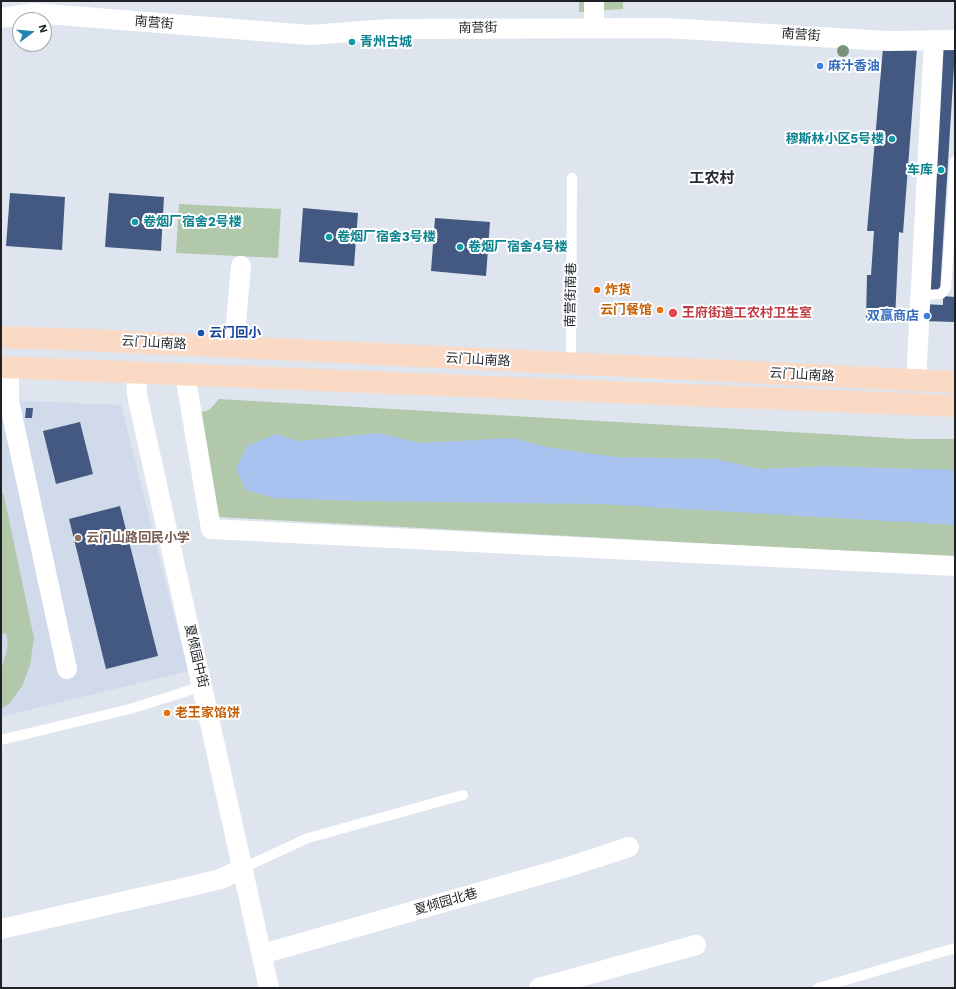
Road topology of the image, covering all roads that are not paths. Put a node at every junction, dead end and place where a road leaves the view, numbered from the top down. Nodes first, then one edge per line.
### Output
1 (594, 1) edge
2 (34, 7) edge
3 (1, 18) edge
4 (594, 27) junction
5 (934, 40) junction
6 (955, 40) edge
7 (955, 161) edge
8 (572, 178) dead end
9 (241, 266) dead end
10 (920, 299) junction
11 (1, 338) edge
12 (234, 347) junction
13 (571, 364) junction
14 (5, 367) edge
15 (136, 371) junction
16 (185, 374) junction
17 (917, 380) junction
18 (955, 382) edge
19 (955, 406) edge
20 (955, 566) edge
21 (67, 669) dead end
22 (203, 686) junction
23 (1, 740) edge
24 (462, 795) dead end
25 (628, 847) dead end
26 (243, 868) junction
27 (1, 929) edge
28 (696, 945) dead end
29 (955, 948) edge
30 (262, 954) junction
31 (269, 988) edge
32 (539, 988) edge
33 (818, 988) edge

1 - 4 street
2 - 3 street, 南营街
2 - 4 street, 南营街
4 - 5 street, 南营街
5 - 6 street, 南营街
5 - 10 street
7 - 10 lane
8 - 13 lane, 南营街南巷
9 - 12 street
10 - 17 street
11 - 12 main road, 云门山南路
12 - 13 main road, 云门山南路
13 - 17 main road, 云门山南路
14 - 15 main road, 云门山南路
14 - 21 street
15 - 16 main road, 云门山南路
15 - 22 street, 夏倾园中街
16 - 19 main road, 云门山南路
16 - 20 street
17 - 18 main road, 云门山南路
22 - 23 lane
22 - 26 street, 夏倾园中街
24 - 26 lane
25 - 30 street, 夏倾园北巷
26 - 27 street
26 - 30 street, 夏倾园中街
28 - 32 street
29 - 33 lane
30 - 31 street, 夏倾园中街

